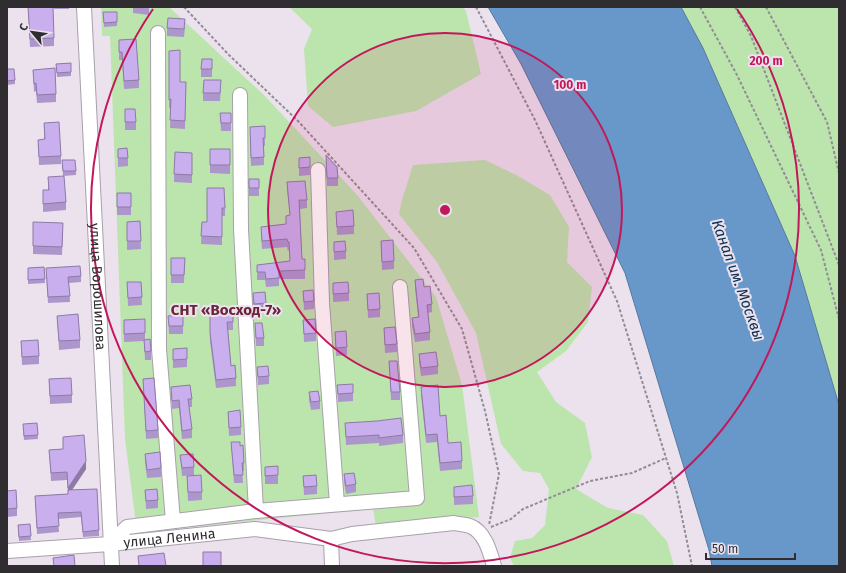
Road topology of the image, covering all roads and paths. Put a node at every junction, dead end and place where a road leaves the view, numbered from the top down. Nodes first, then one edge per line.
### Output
1 (84, 7) edge
2 (184, 7) edge
3 (476, 7) edge
4 (700, 7) edge
5 (734, 7) edge
6 (766, 7) edge
7 (158, 33) dead end
8 (240, 96) dead end
9 (318, 170) dead end
10 (839, 173) edge
11 (839, 265) edge
12 (400, 287) dead end
13 (839, 319) edge
14 (666, 458) junction
15 (337, 504) junction
16 (256, 511) junction
17 (173, 521) junction
18 (331, 539) junction
19 (110, 544) junction
20 (7, 552) edge
21 (112, 566) edge
22 (332, 566) edge
23 (494, 566) edge
24 (692, 566) edge

1 - 19 street, улица Ворошилова
2 - 14 path
3 - 14 path
4 - 13 path
5 - 11 path
6 - 10 path
7 - 17 street
8 - 16 street
9 - 15 street
12 - 15 street
14 - 24 path
15 - 16 street
16 - 17 street
17 - 19 street
18 - 19 street, улица Ленина
18 - 22 street
18 - 23 street, улица Ленина
19 - 20 street, улица Ленина
19 - 21 street, улица Ворошилова

